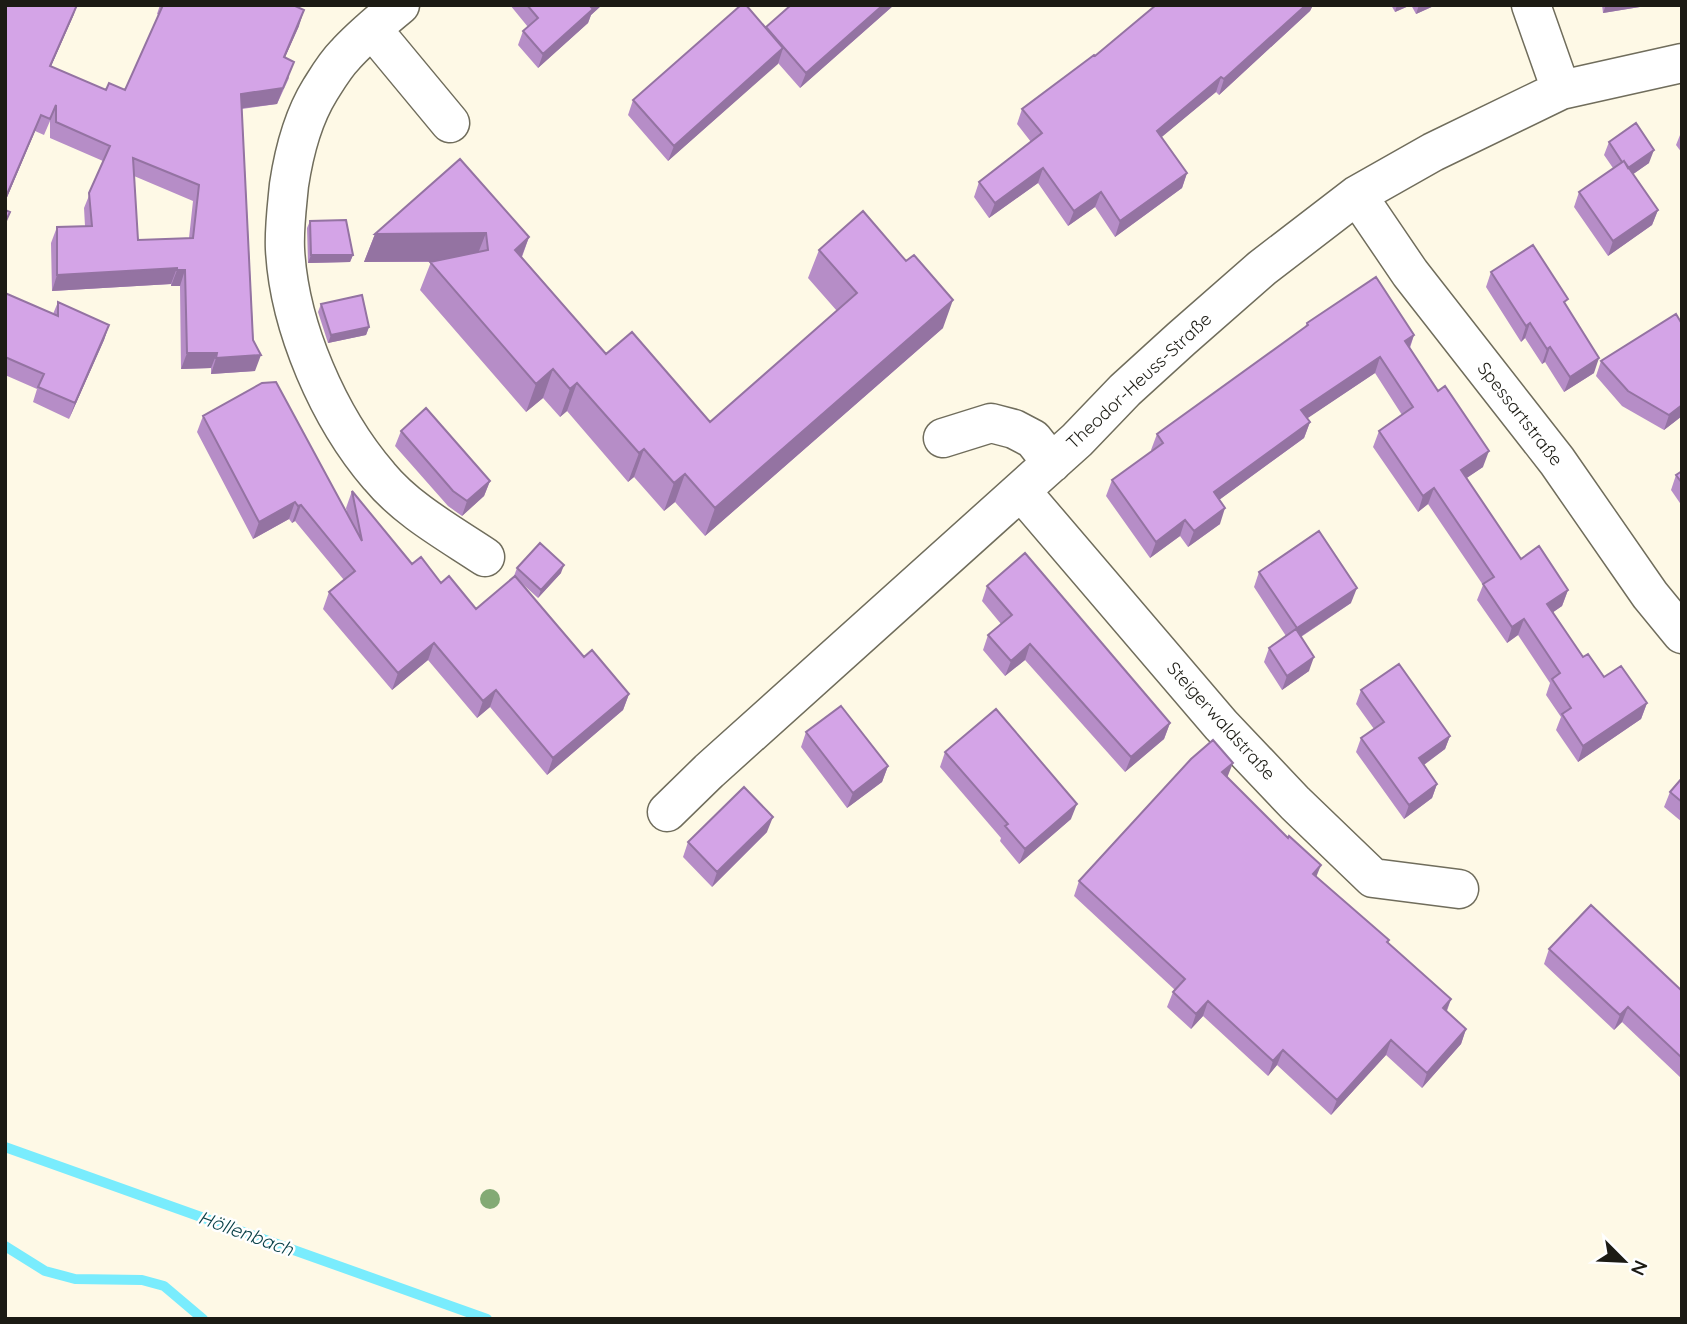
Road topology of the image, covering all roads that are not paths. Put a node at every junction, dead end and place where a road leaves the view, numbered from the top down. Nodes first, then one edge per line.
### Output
1 (1531, 5) edge
2 (386, 17) edge
3 (1682, 63) edge
4 (1561, 90) junction
5 (450, 123) dead end
6 (1357, 195) junction
7 (943, 438) dead end
8 (1052, 463) junction
9 (1021, 491) junction
10 (485, 557) dead end
11 (1682, 634) edge
12 (667, 812) dead end
13 (1459, 888) dead end

1 - 4 street
2 - 5 street
2 - 10 street
3 - 4 street, Theodor-Heuss-Straße
4 - 6 street, Theodor-Heuss-Straße
6 - 8 street, Theodor-Heuss-Straße
6 - 11 street, Spessartstraße
7 - 8 street
8 - 9 street, Theodor-Heuss-Straße
9 - 12 street, Theodor-Heuss-Straße
9 - 13 street, Steigerwaldstraße

